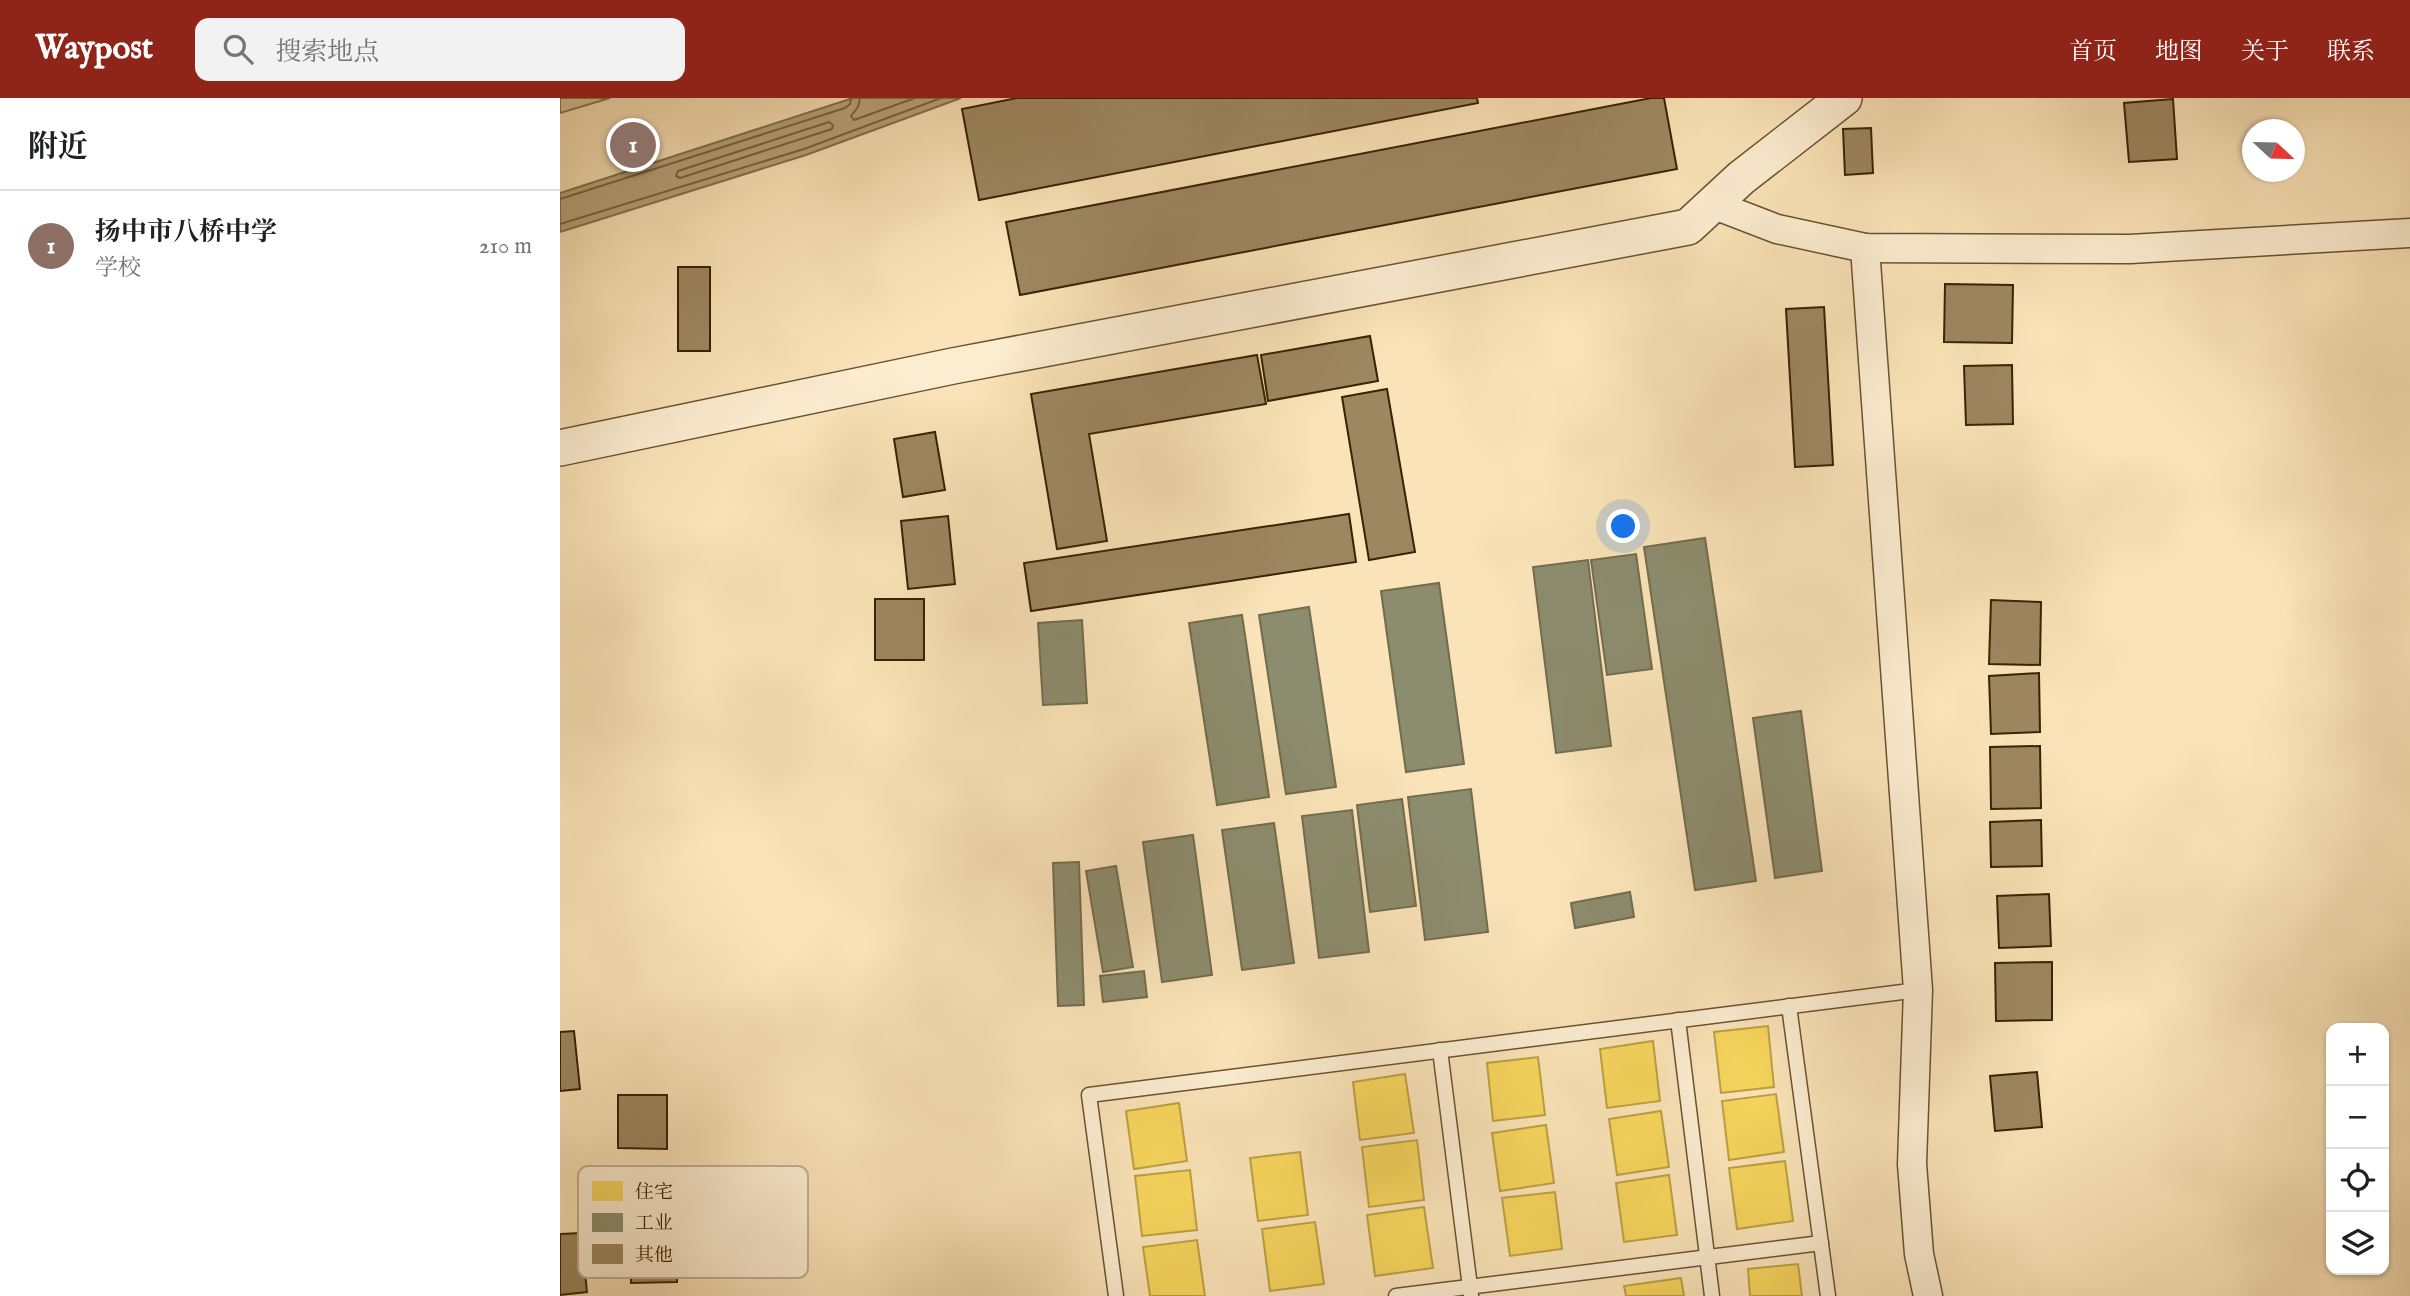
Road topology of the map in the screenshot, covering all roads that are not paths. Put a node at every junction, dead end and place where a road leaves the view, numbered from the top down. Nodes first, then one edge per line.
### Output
1 (1844, 98) edge
2 (1712, 204) junction
3 (2410, 233) edge
4 (1864, 248) junction
5 (560, 448) edge
6 (1917, 989) junction
7 (1789, 1006) junction
8 (1678, 1020) junction
9 (1440, 1050) junction
10 (1821, 1243) junction
11 (1707, 1258) junction
12 (1470, 1292) edge
13 (1116, 1296) edge
14 (1396, 1296) edge
15 (1712, 1296) edge
16 (1828, 1296) edge
17 (1928, 1296) edge

1 - 2 street
2 - 4 street
2 - 5 street
3 - 4 street
4 - 6 street
6 - 7 lane
6 - 17 street
7 - 8 lane
7 - 10 lane
8 - 9 lane
8 - 11 lane
9 - 12 lane
9 - 13 lane
10 - 11 lane
10 - 16 lane
11 - 12 lane
11 - 15 lane
12 - 14 lane

